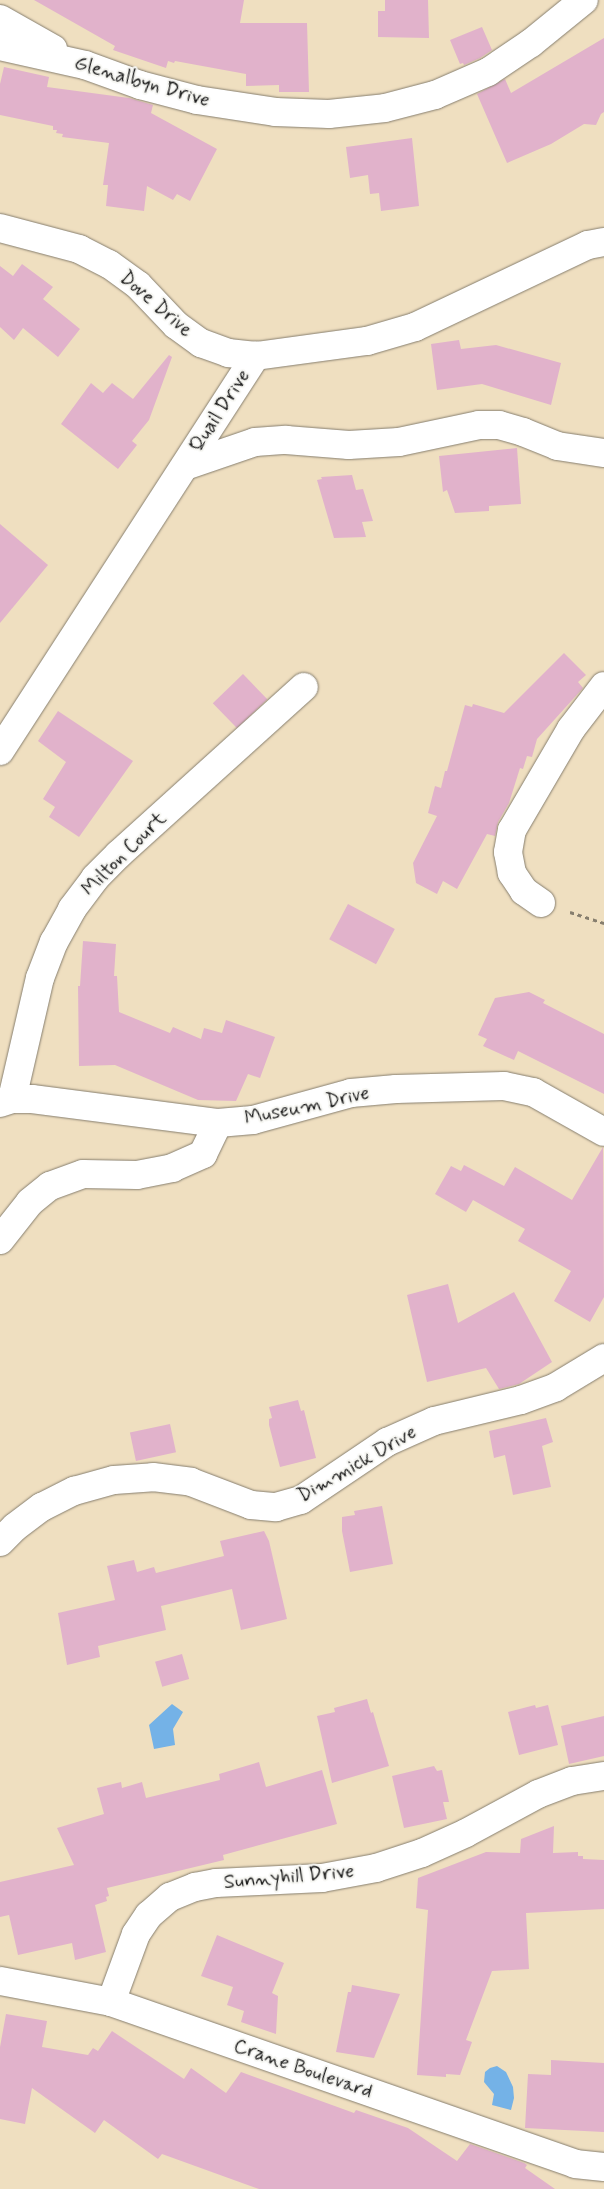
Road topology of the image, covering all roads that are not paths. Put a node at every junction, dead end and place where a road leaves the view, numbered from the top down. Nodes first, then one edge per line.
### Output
1 (584, 0) edge
2 (0, 19) edge
3 (0, 46) edge
4 (85, 65) junction
5 (0, 228) edge
6 (604, 242) edge
7 (256, 356) junction
8 (604, 453) edge
9 (185, 466) junction
10 (304, 686) dead end
11 (604, 686) edge
12 (0, 751) edge
13 (541, 903) road end
14 (6, 1101) edge
15 (218, 1123) junction
16 (604, 1132) edge
17 (0, 1240) edge
18 (604, 1358) edge
19 (0, 1542) edge
20 (604, 1776) edge
21 (0, 1981) edge
22 (111, 2002) junction
23 (604, 2167) edge

1 - 4 street, Glenalbyn Drive
2 - 4 street
3 - 4 street, Glenalbyn Drive
5 - 7 street, Dove Drive
6 - 7 street, Quail Drive
7 - 9 street, Quail Drive
8 - 9 street
9 - 12 street, Quail Drive
10 - 14 street, Milton Court
11 - 13 street
14 - 15 street, Museum Drive
15 - 16 street, Museum Drive
15 - 17 street
18 - 19 street, Dimmick Drive
20 - 22 street, Sunnyhill Drive
21 - 22 street, Crane Boulevard
22 - 23 street, Crane Boulevard

